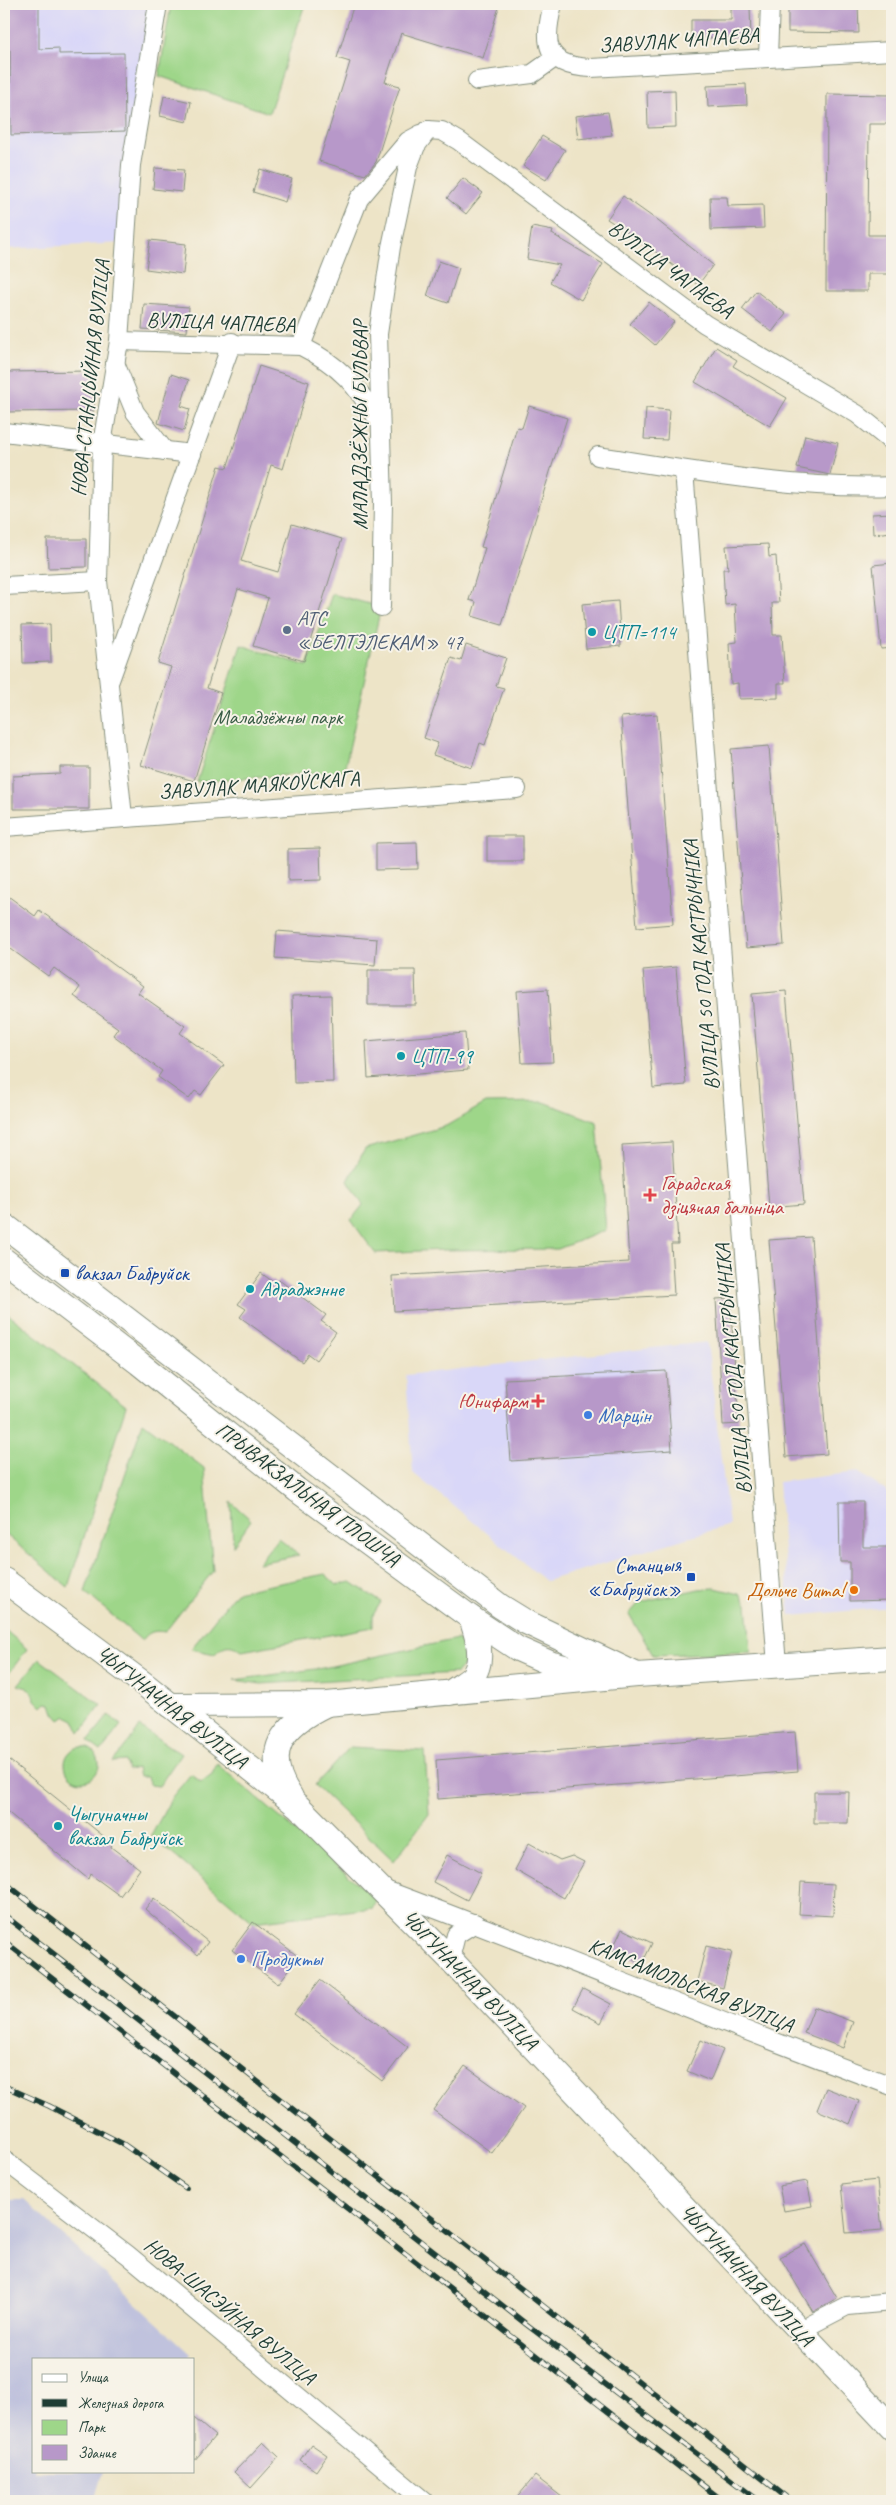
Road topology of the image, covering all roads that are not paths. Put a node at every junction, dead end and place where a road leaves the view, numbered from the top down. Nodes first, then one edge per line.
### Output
1 (158, 4) edge
2 (553, 4) edge
3 (770, 4) edge
4 (892, 51) edge
5 (768, 57) junction
6 (556, 58) junction
7 (477, 81) dead end
8 (428, 130) junction
9 (119, 341) junction
10 (232, 342) junction
11 (301, 346) junction
12 (115, 364) junction
13 (380, 422) junction
14 (4, 432) edge
15 (892, 442) edge
16 (102, 444) junction
17 (165, 451) junction
18 (192, 454) junction
19 (598, 456) dead end
20 (684, 470) junction
21 (892, 486) edge
22 (98, 582) junction
23 (4, 586) edge
24 (382, 607) dead end
25 (109, 685) junction
26 (517, 789) dead end
27 (123, 818) junction
28 (4, 827) edge
29 (4, 1225) edge
30 (4, 1260) edge
31 (4, 1580) edge
32 (471, 1618) junction
33 (892, 1658) edge
34 (777, 1666) junction
35 (637, 1675) junction
36 (450, 1692) junction
37 (327, 1704) junction
38 (170, 1705) junction
39 (298, 1806) junction
40 (382, 1888) junction
41 (475, 1923) junction
42 (450, 1959) junction
43 (892, 2086) edge
44 (4, 2160) edge
45 (892, 2302) edge
46 (800, 2331) junction
47 (892, 2428) edge
48 (424, 2501) edge

1 - 9 street, НОВА-СТАНЦЫЙНАЯ ВУЛІЦА
2 - 6 street
3 - 5 street
4 - 5 street, ЗАВУЛАК ЧАПАЕВА
5 - 6 street, ЗАВУЛАК ЧАПАЕВА
6 - 7 street
8 - 11 street
8 - 13 street, МАЛАДЗЁЖНЫ БУЛЬВАР
8 - 15 street, ВУЛІЦА ЧАПАЕВА
9 - 10 street, ВУЛІЦА ЧАПАЕВА
9 - 12 street, НОВА-СТАНЦЫЙНАЯ ВУЛІЦА
10 - 11 street, ВУЛІЦА ЧАПАЕВА
10 - 18 street
11 - 13 street, ВУЛІЦА ЧАПАЕВА
12 - 16 street, НОВА-СТАНЦЫЙНАЯ ВУЛІЦА
12 - 17 street
13 - 24 street, МАЛАДЗЁЖНЫ БУЛЬВАР
14 - 16 street
16 - 17 street
16 - 22 street, НОВА-СТАНЦЫЙНАЯ ВУЛІЦА
17 - 18 street
18 - 25 street
19 - 20 street
20 - 21 street
20 - 34 street, ВУЛІЦА 50 ГОД КАСТРЫЧНІКА
22 - 23 street
22 - 25 street, НОВА-СТАНЦЫЙНАЯ ВУЛІЦА
25 - 27 street, НОВА-СТАНЦЫЙНАЯ ВУЛІЦА
26 - 27 street, ЗАВУЛАК МАЯКОЎСКАГА
27 - 28 street, ЗАВУЛАК МАЯКОЎСКАГА
29 - 35 main road, ПРЫВАКЗАЛЬНАЯ ПЛОШЧА
30 - 32 main road, ПРЫВАКЗАЛЬНАЯ ПЛОШЧА
31 - 38 main road, ЧЫГУНАЧНАЯ ВУЛІЦА
32 - 35 main road, ПРЫВАКЗАЛЬНАЯ ПЛОШЧА
32 - 36 main road
33 - 34 main road
34 - 35 main road
35 - 36 main road
36 - 37 main road
37 - 38 main road
37 - 39 main road
38 - 39 main road, ЧЫГУНАЧНАЯ ВУЛІЦА
39 - 40 main road, ЧЫГУНАЧНАЯ ВУЛІЦА
40 - 41 street, КАМСАМОЛЬСКАЯ ВУЛІЦА
40 - 42 main road, ЧЫГУНАЧНАЯ ВУЛІЦА
41 - 42 street
41 - 43 street, КАМСАМОЛЬСКАЯ ВУЛІЦА
42 - 46 main road, ЧЫГУНАЧНАЯ ВУЛІЦА
44 - 48 street, НОВА-ШАСЭЙНАЯ ВУЛІЦА
45 - 46 street
46 - 47 main road, ЧЫГУНАЧНАЯ ВУЛІЦА

